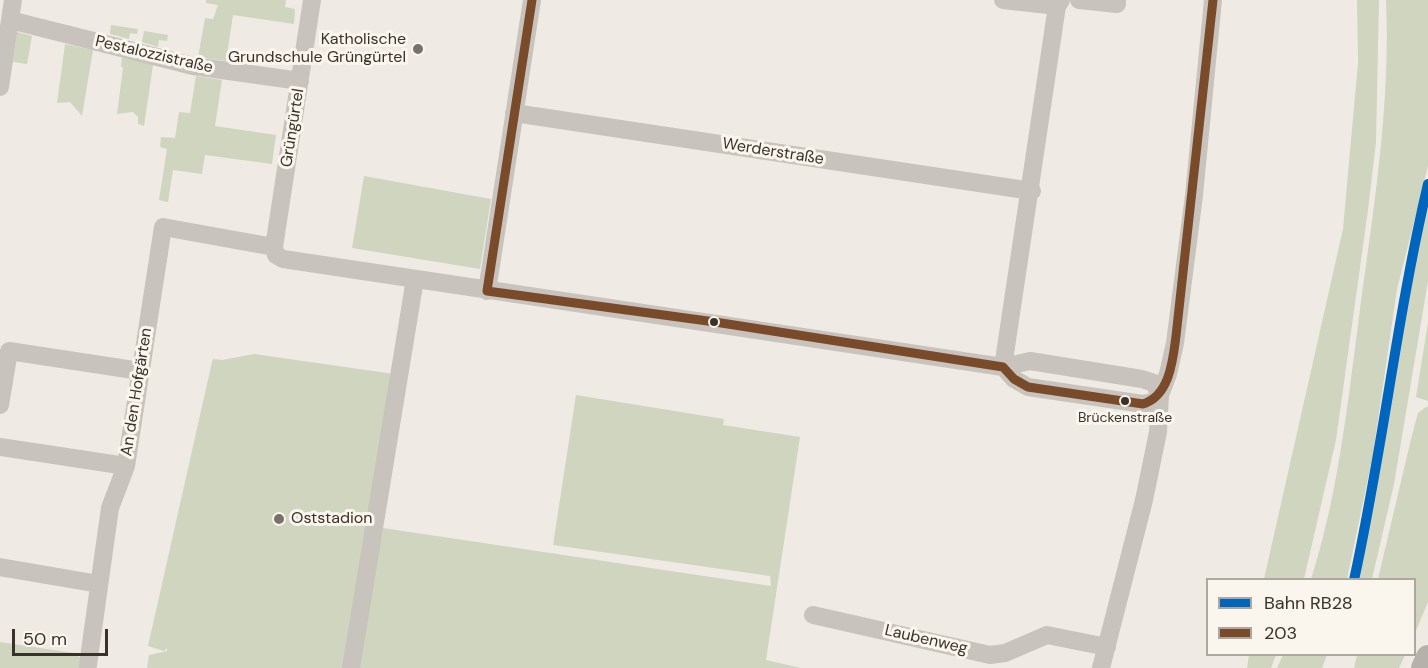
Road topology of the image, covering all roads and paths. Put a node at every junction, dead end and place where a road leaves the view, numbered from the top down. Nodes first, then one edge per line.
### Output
1 (13, 0) edge
2 (312, 0) edge
3 (532, 0) edge
4 (1003, 0) edge
5 (1078, 0) edge
6 (1117, 0) edge
7 (1213, 0) edge
8 (1059, 3) edge
9 (10, 20) junction
10 (300, 81) junction
11 (0, 87) edge
12 (514, 113) junction
13 (1032, 191) junction
14 (275, 251) junction
15 (415, 279) junction
16 (487, 291) junction
17 (1003, 367) junction
18 (140, 371) junction
19 (1160, 395) junction
20 (0, 405) edge
21 (0, 447) edge
22 (126, 466) junction
23 (0, 567) edge
24 (99, 584) junction
25 (813, 615) dead end
26 (1107, 647) junction
27 (1428, 657) edge
28 (88, 665) dead end
29 (351, 668) edge
30 (1101, 668) edge
31 (1423, 668) edge

1 - 9 street
2 - 10 street, Grüngürtel
3 - 12 street
4 - 8 street
5 - 6 street
7 - 19 street
8 - 13 street
9 - 10 street, Pestalozzistraße
9 - 11 street
10 - 14 street, Grüngürtel
12 - 13 street, Werderstraße
12 - 16 street
13 - 17 street
14 - 15 street
14 - 18 street, An den Hofgärten
15 - 16 street
15 - 29 street
16 - 17 street
17 - 19 street
17 - 19 street
18 - 20 street
18 - 22 street, An den Hofgärten
19 - 26 street
21 - 22 street
22 - 24 street, An den Hofgärten
23 - 24 street
24 - 28 street, An den Hofgärten
25 - 26 street, Laubenweg
26 - 30 street
27 - 31 main road

